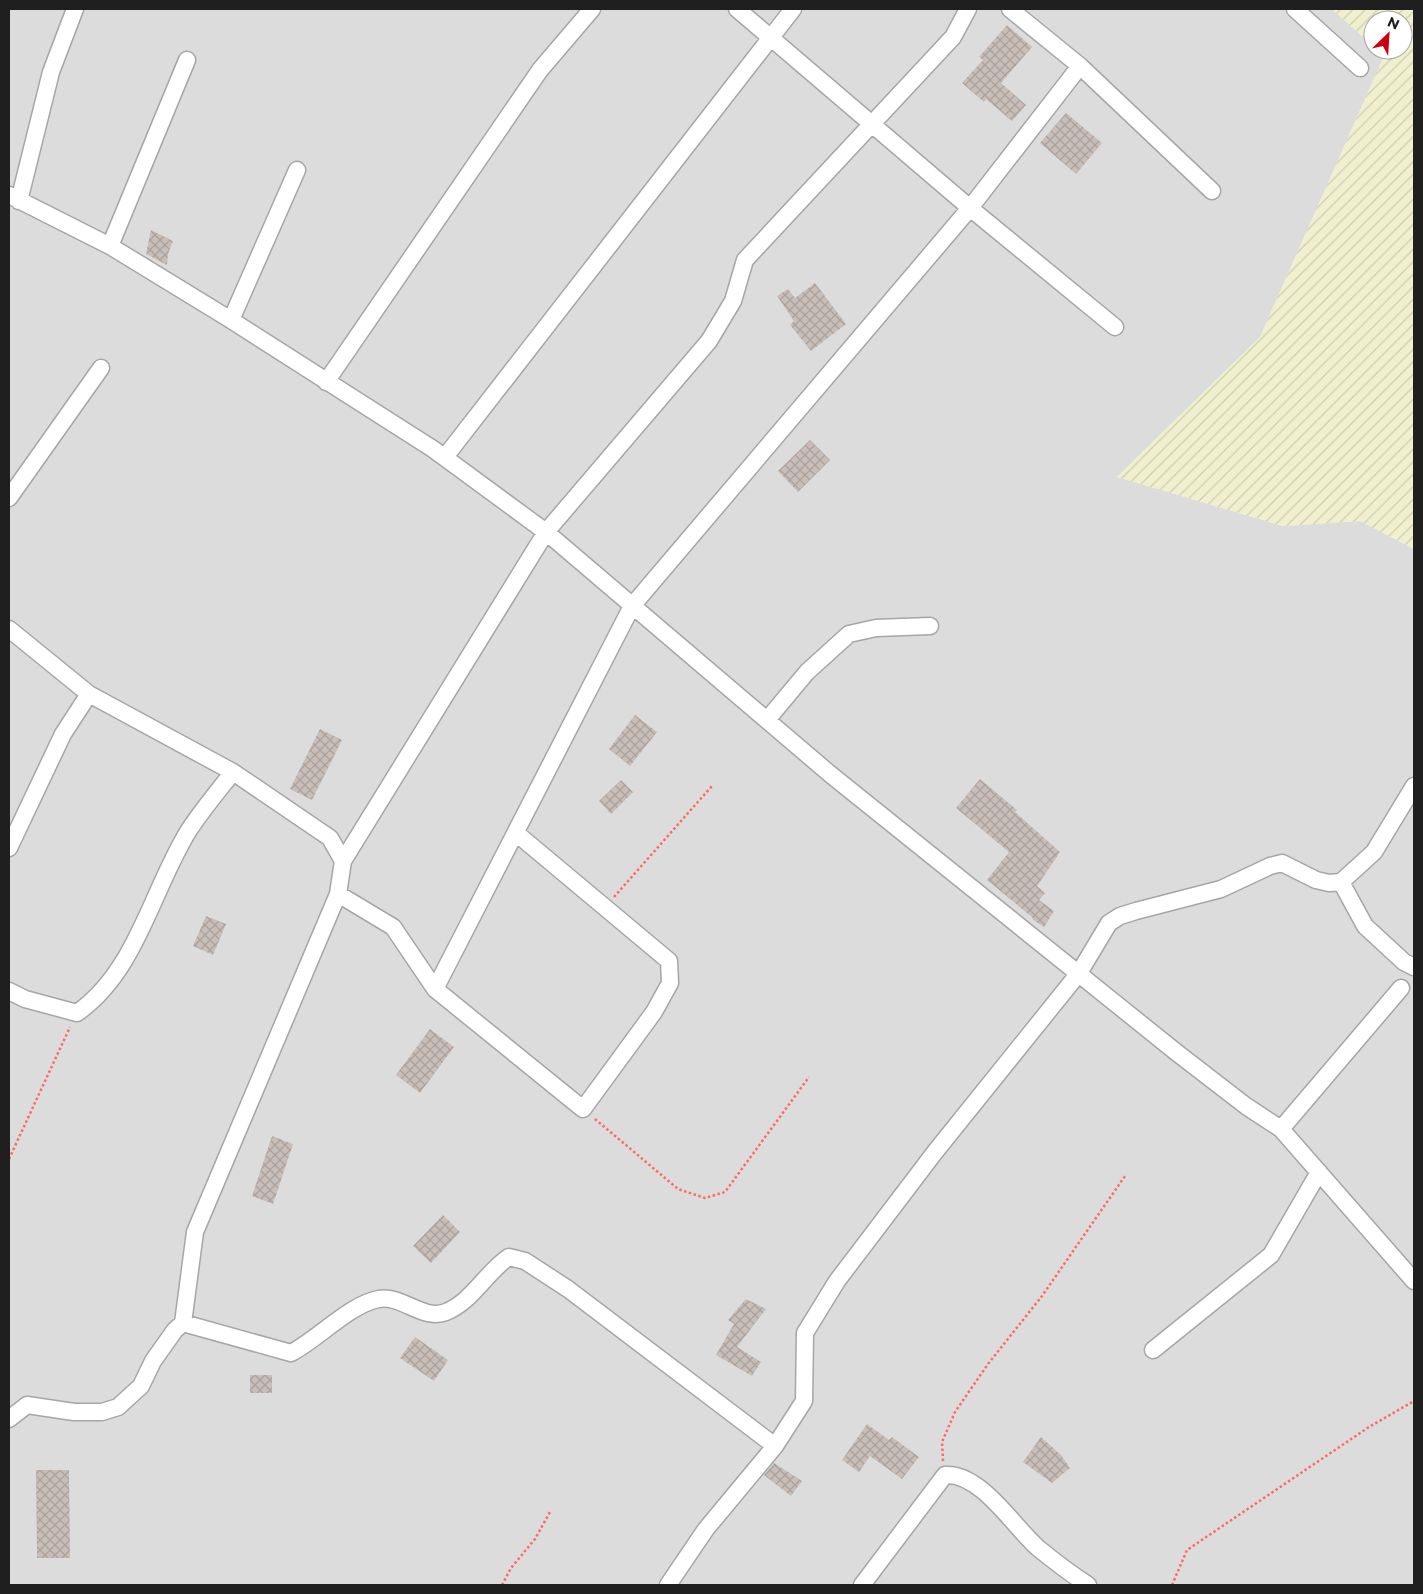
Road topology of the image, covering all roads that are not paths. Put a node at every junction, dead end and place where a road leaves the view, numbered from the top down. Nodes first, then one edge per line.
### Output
1 (76, 9) edge
2 (592, 9) edge
3 (737, 9) edge
4 (794, 9) edge
5 (968, 9) edge
6 (1010, 9) edge
7 (1295, 9) edge
8 (771, 36) junction
9 (187, 60) dead end
10 (1080, 66) junction
11 (1360, 68) dead end
12 (871, 124) junction
13 (297, 170) dead end
14 (1212, 192) dead end
15 (14, 198) edge
16 (970, 208) junction
17 (110, 246) junction
18 (231, 320) junction
19 (1115, 327) dead end
20 (101, 368) dead end
21 (326, 382) junction
22 (445, 457) junction
23 (9, 498) edge
24 (546, 532) junction
25 (632, 606) junction
26 (930, 626) dead end
27 (9, 629) edge
28 (89, 694) junction
29 (767, 720) junction
30 (233, 772) junction
31 (1414, 786) edge
32 (516, 833) junction
33 (9, 848) edge
34 (343, 861) junction
35 (1341, 882) junction
36 (338, 894) junction
37 (1414, 967) edge
38 (1078, 973) junction
39 (1401, 988) dead end
40 (435, 989) junction
41 (9, 991) edge
42 (1281, 1129) junction
43 (1319, 1172) junction
44 (1414, 1281) edge
45 (184, 1324) junction
46 (1153, 1350) dead end
47 (9, 1419) edge
48 (775, 1446) junction
49 (668, 1585) edge
50 (862, 1585) edge
51 (1088, 1585) edge

1 - 15 street
2 - 21 street
3 - 8 street
4 - 8 street
5 - 12 street
6 - 10 street
7 - 11 street
8 - 12 street
8 - 22 street
9 - 17 street
10 - 14 street
10 - 16 street
12 - 16 street
12 - 24 street
13 - 18 street
15 - 17 street
16 - 19 street
16 - 25 street
17 - 18 street
18 - 21 street
20 - 23 street
21 - 22 street
22 - 24 street
24 - 25 street
24 - 34 street
25 - 29 street
25 - 32 street
26 - 29 street
27 - 28 street
28 - 30 street
28 - 33 street
29 - 38 street
30 - 34 street
30 - 41 street
31 - 35 street
32 - 40 street
32 - 40 street
34 - 36 street
35 - 37 street
35 - 38 street
36 - 40 street
36 - 45 street
38 - 42 street
38 - 48 street
39 - 42 street
42 - 43 street
43 - 44 street
43 - 46 street
45 - 47 street
45 - 48 street
48 - 49 street
50 - 51 street

